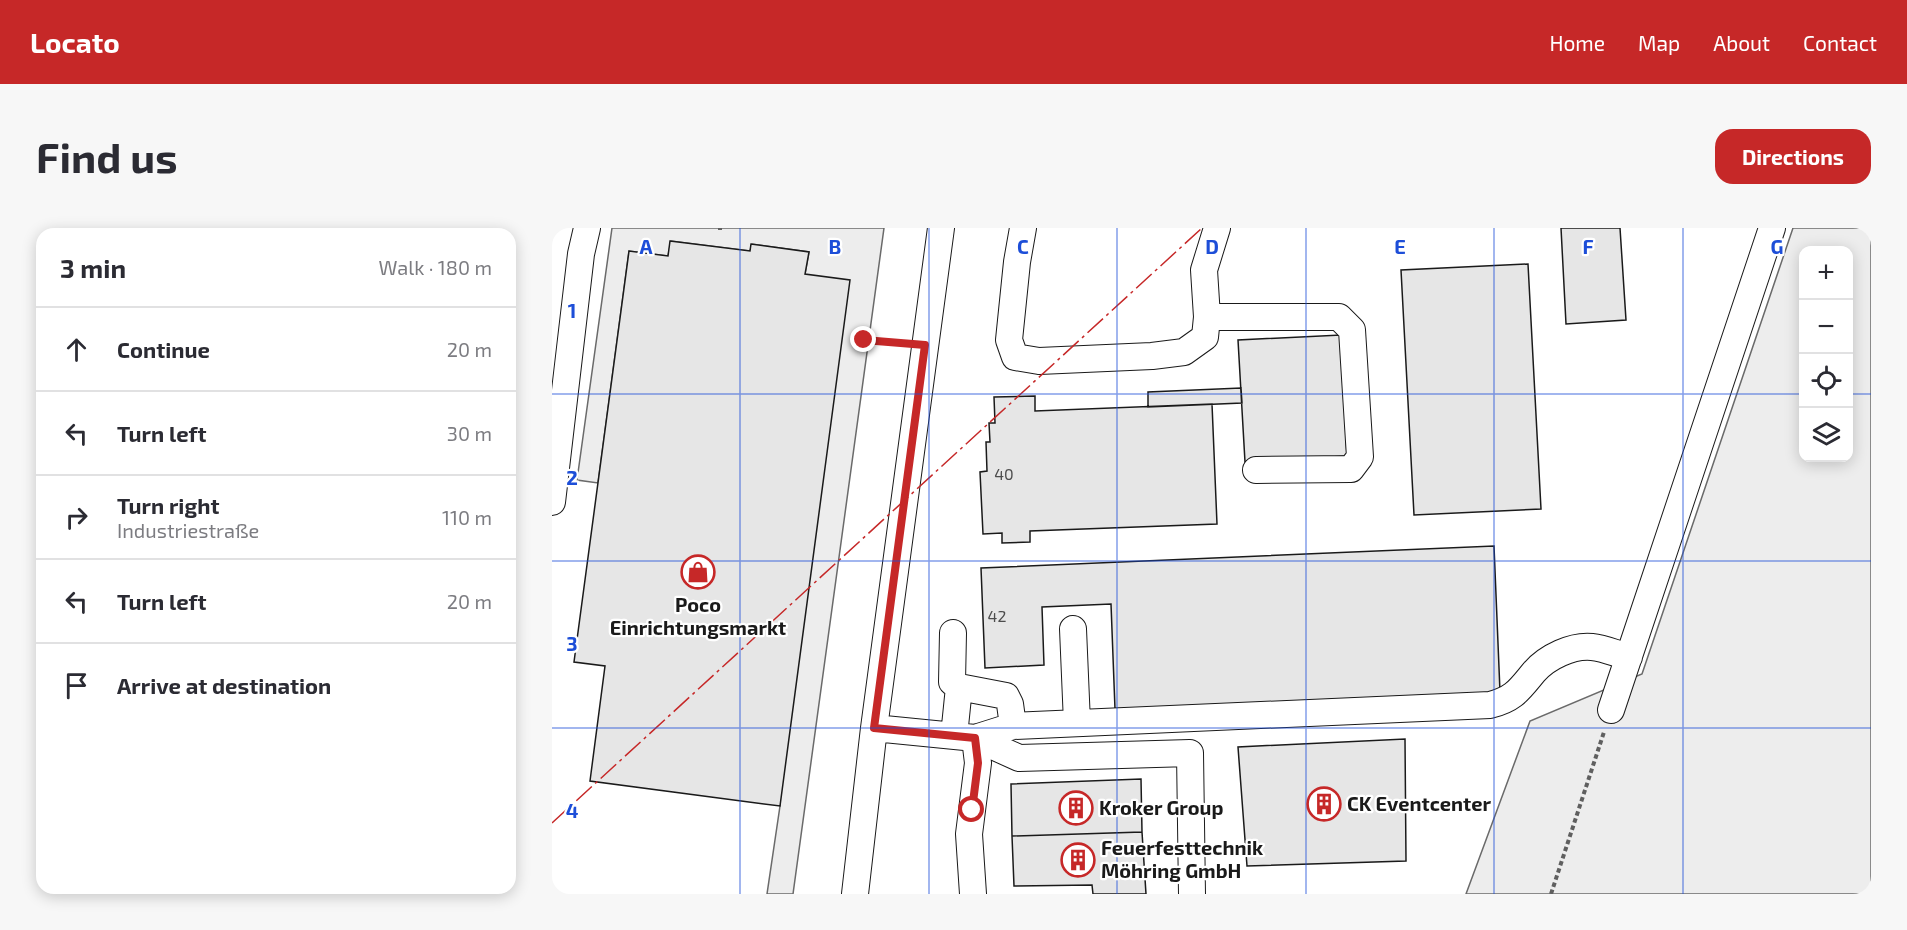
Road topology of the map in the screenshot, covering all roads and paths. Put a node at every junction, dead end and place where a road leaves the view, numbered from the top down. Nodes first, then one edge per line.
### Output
1 (587, 228) edge
2 (941, 228) edge
3 (1023, 228) edge
4 (1217, 228) edge
5 (1772, 228) edge
6 (1207, 317) junction
7 (864, 340) dead end
8 (925, 345) junction
9 (1256, 470) dead end
10 (552, 502) edge
11 (1073, 629) dead end
12 (953, 633) dead end
13 (1629, 657) junction
14 (959, 687) junction
15 (1611, 710) joint
16 (1077, 723) junction
17 (1013, 726) junction
18 (874, 728) junction
19 (964, 737) junction
20 (855, 894) edge
21 (973, 894) edge
22 (1192, 894) edge
23 (1551, 894) edge

1 - 10 street
2 - 8 street
3 - 6 street
4 - 6 street
5 - 13 street
6 - 9 street
7 - 8 path
8 - 18 street
11 - 16 street
12 - 14 street
13 - 15 street
13 - 16 street
14 - 17 street
14 - 19 street
15 - 23 path
16 - 17 street
17 - 19 street
18 - 19 street
18 - 20 street
19 - 21 street
19 - 22 street

